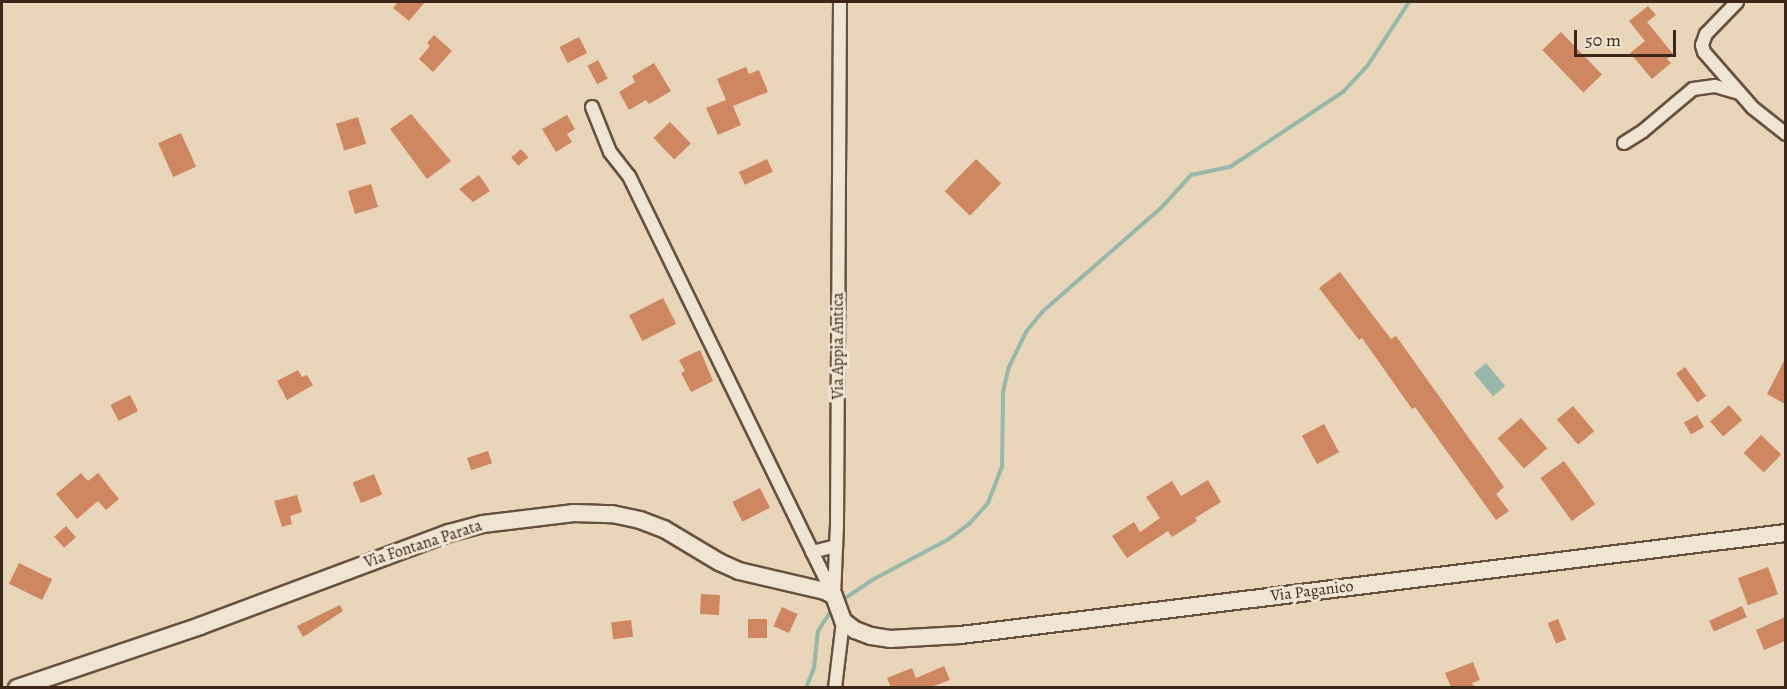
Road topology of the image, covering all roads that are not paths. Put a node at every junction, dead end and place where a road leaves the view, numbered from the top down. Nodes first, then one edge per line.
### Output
1 (840, 2) edge
2 (1737, 2) edge
3 (1739, 93) junction
4 (592, 107) dead end
5 (1785, 134) edge
6 (1624, 143) dead end
7 (1785, 532) edge
8 (836, 546) junction
9 (812, 552) junction
10 (834, 596) junction
11 (843, 621) junction
12 (16, 687) edge
13 (835, 687) edge

1 - 8 street, Via Appia Antica
2 - 3 street
3 - 5 street
3 - 6 street
4 - 9 street
7 - 11 street, Via Paganico
8 - 9 street
8 - 10 street, Via Appia Antica
9 - 10 street
10 - 11 street, Via Appia Antica
10 - 12 street, Via Fontana Parata
11 - 13 street, Via Appia Antica

